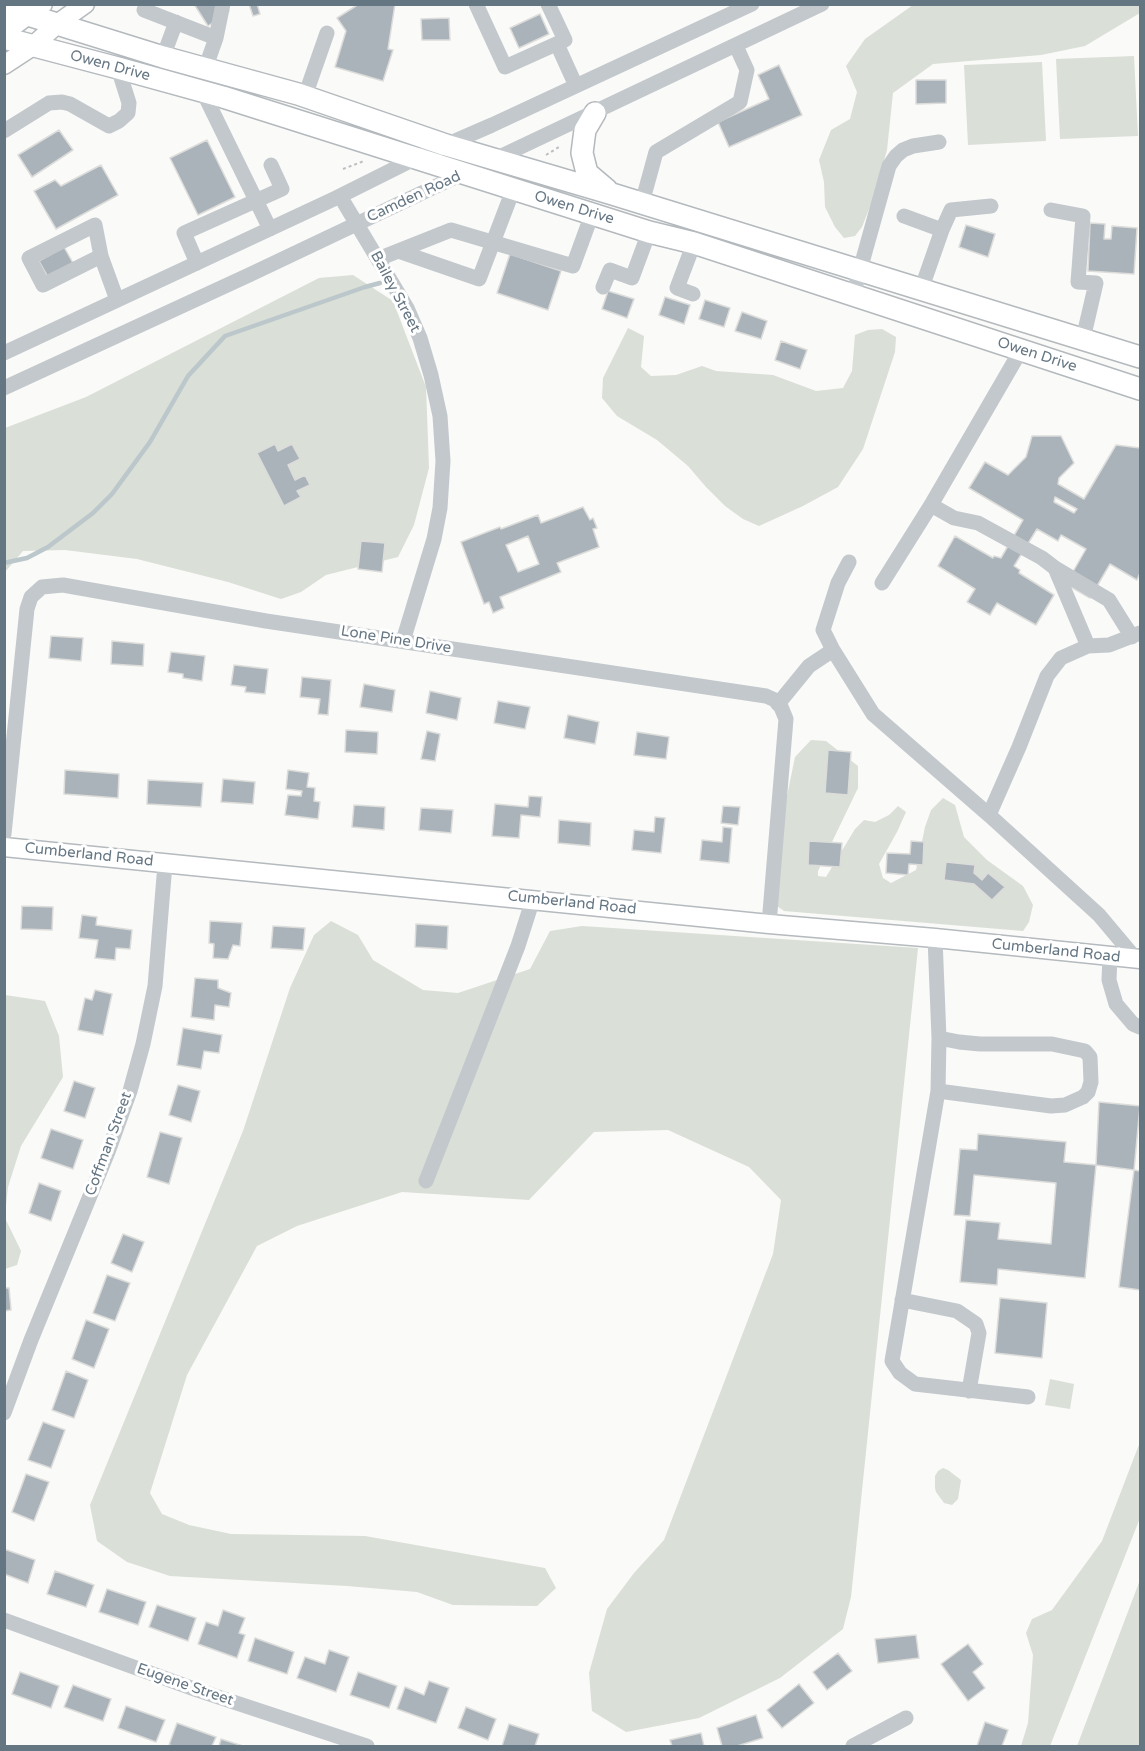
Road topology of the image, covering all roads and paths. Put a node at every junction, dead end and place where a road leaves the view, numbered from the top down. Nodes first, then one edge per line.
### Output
1 (85, 4) edge
2 (147, 4) edge
3 (223, 4) edge
4 (476, 4) edge
5 (548, 4) edge
6 (752, 4) edge
7 (822, 4) edge
8 (35, 10) edge
9 (4, 11) edge
10 (176, 22) junction
11 (57, 24) junction
12 (4, 33) edge
13 (327, 33) dead end
14 (4, 38) edge
15 (216, 38) junction
16 (557, 44) junction
17 (33, 46) junction
18 (736, 46) junction
19 (163, 57) junction
20 (4, 65) edge
21 (118, 68) junction
22 (205, 69) junction
23 (576, 86) junction
24 (203, 92) junction
25 (305, 96) junction
26 (595, 113) junction
27 (4, 131) edge
28 (939, 142) dead end
29 (446, 145) junction
30 (551, 146) dead end
31 (559, 147) junction
32 (568, 149) dead end
33 (546, 155) dead end
34 (416, 158) junction
35 (367, 160) dead end
36 (494, 160) junction
37 (271, 165) dead end
38 (351, 166) junction
39 (343, 169) dead end
40 (360, 171) dead end
41 (462, 174) junction
42 (513, 190) junction
43 (609, 193) junction
44 (340, 196) junction
45 (256, 201) junction
46 (642, 203) junction
47 (991, 206) dead end
48 (1051, 210) dead end
49 (592, 214) junction
50 (904, 216) dead end
51 (356, 224) junction
52 (270, 229) junction
53 (942, 230) junction
54 (650, 232) junction
55 (493, 242) junction
56 (694, 243) junction
57 (398, 251) junction
58 (101, 256) junction
59 (378, 259) junction
60 (197, 263) junction
61 (860, 271) junction
62 (603, 287) dead end
63 (921, 290) junction
64 (693, 294) dead end
65 (853, 295) junction
66 (117, 300) junction
67 (1083, 339) junction
68 (1021, 350) junction
69 (4, 352) edge
70 (1140, 357) edge
71 (1140, 375) edge
72 (4, 388) edge
73 (1140, 389) edge
74 (931, 505) junction
75 (849, 562) dead end
76 (1055, 568) junction
77 (882, 583) dead end
78 (1136, 635) edge
79 (403, 641) junction
80 (1088, 646) junction
81 (833, 650) junction
82 (778, 704) junction
83 (989, 815) junction
84 (4, 834) edge
85 (4, 847) edge
86 (165, 864) junction
87 (533, 899) junction
88 (769, 924) junction
89 (935, 938) junction
90 (1110, 956) junction
91 (1138, 959) edge
92 (1140, 1027) edge
93 (939, 1038) junction
94 (938, 1091) junction
95 (426, 1182) dead end
96 (902, 1300) junction
97 (969, 1390) junction
98 (1028, 1397) dead end
99 (4, 1413) edge
100 (4, 1620) edge
101 (906, 1718) dead end
102 (367, 1746) edge
103 (853, 1746) edge

1 - 11 main road
2 - 10 street
3 - 15 street
4 - 16 street
5 - 16 street
6 - 23 street
7 - 18 street, Camden Road
8 - 9 highway, Owen Drive
8 - 11 highway, Owen Drive
8 - 12 main road
10 - 15 street
10 - 19 street
11 - 17 main road
11 - 19 highway, Owen Drive
13 - 25 street
14 - 17 highway, Owen Drive
15 - 22 street
16 - 23 street
17 - 20 main road
17 - 21 highway, Owen Drive
18 - 26 street, Camden Road
18 - 46 street
19 - 22 highway, Owen Drive
21 - 24 highway, Owen Drive
21 - 27 street
22 - 25 highway, Owen Drive
23 - 29 street
24 - 34 highway, Owen Drive
24 - 45 street
25 - 29 highway, Owen Drive
26 - 36 street, Camden Road
26 - 43 highway
28 - 61 street
29 - 34 street
29 - 36 highway, Owen Drive
30 - 31 path
31 - 32 path
31 - 33 path
34 - 41 highway, Owen Drive
34 - 44 street
35 - 38 path
36 - 41 street, Camden Road
36 - 43 highway, Owen Drive
37 - 45 street
38 - 39 path
38 - 40 path
41 - 42 highway, Owen Drive
41 - 51 street, Camden Road
42 - 49 highway, Owen Drive
42 - 55 street
43 - 46 highway, Owen Drive
44 - 51 street, Bailey Street
44 - 52 street
45 - 52 street
45 - 60 street
46 - 61 highway, Owen Drive
47 - 53 street
48 - 67 street
49 - 54 highway, Owen Drive
49 - 55 street
50 - 53 street
51 - 59 street, Bailey Street
51 - 72 street, Camden Road
52 - 60 street
53 - 63 street
54 - 56 highway, Owen Drive
54 - 62 street
55 - 57 street
55 - 57 street
56 - 64 street
56 - 65 highway, Owen Drive
57 - 59 street
58 - 58 street
58 - 66 street
59 - 79 street, Bailey Street
60 - 66 street
61 - 63 highway, Owen Drive
61 - 65 street
63 - 67 highway, Owen Drive
65 - 68 highway, Owen Drive
66 - 69 street
67 - 70 highway, Owen Drive
68 - 71 highway
68 - 73 highway, Owen Drive
68 - 74 street
74 - 76 street
74 - 77 street
75 - 81 street
76 - 78 street
76 - 80 street
78 - 80 street
79 - 82 street, Lone Pine Drive
79 - 84 street, Lone Pine Drive
80 - 83 street
81 - 82 street
81 - 83 street
82 - 88 street
83 - 91 street
85 - 86 main road, Cumberland Road
86 - 87 main road, Cumberland Road
86 - 99 street, Coffman Street
87 - 88 main road, Cumberland Road
87 - 95 street
88 - 89 main road, Cumberland Road
89 - 90 main road, Cumberland Road
89 - 93 street
90 - 91 main road, Cumberland Road
90 - 92 street
93 - 94 street
93 - 94 street
94 - 96 street
96 - 97 street
96 - 97 street
97 - 98 street
100 - 102 street, Eugene Street
101 - 103 street

